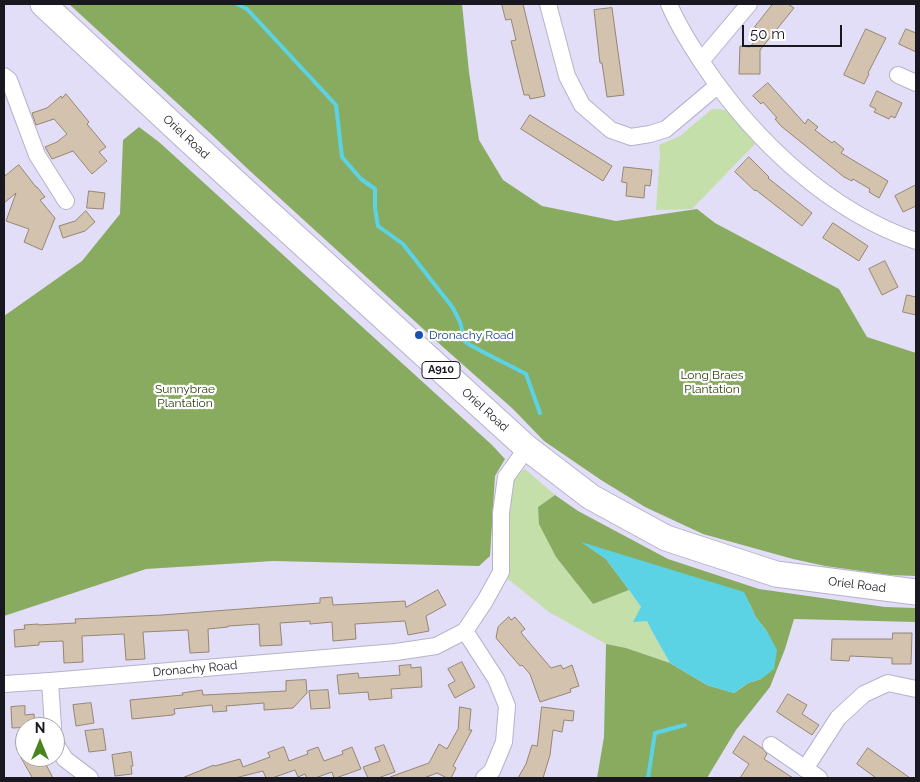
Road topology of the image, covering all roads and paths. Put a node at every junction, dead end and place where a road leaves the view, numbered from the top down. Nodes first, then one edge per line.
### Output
1 (43, 4) edge
2 (548, 4) edge
3 (669, 4) edge
4 (749, 4) edge
5 (701, 61) junction
6 (898, 74) dead end
7 (4, 76) edge
8 (916, 83) edge
9 (718, 86) junction
10 (66, 201) dead end
11 (916, 241) edge
12 (527, 448) junction
13 (916, 592) edge
14 (465, 631) junction
15 (50, 681) junction
16 (4, 684) edge
17 (916, 689) edge
18 (52, 717) edge
19 (771, 745) dead end
20 (65, 759) edge
21 (805, 769) junction
22 (90, 778) edge
23 (484, 778) edge
24 (819, 778) edge

1 - 12 main road, Oriel Road / A910
2 - 9 street
3 - 5 street
4 - 5 street
5 - 9 street
6 - 8 street
7 - 10 street
9 - 11 street
12 - 13 main road, Oriel Road / A910
12 - 14 street, Dronachy Road
14 - 15 street, Dronachy Road
14 - 23 street
15 - 16 street, Dronachy Road
15 - 18 street
17 - 21 street
19 - 21 street
20 - 22 street
21 - 24 street

